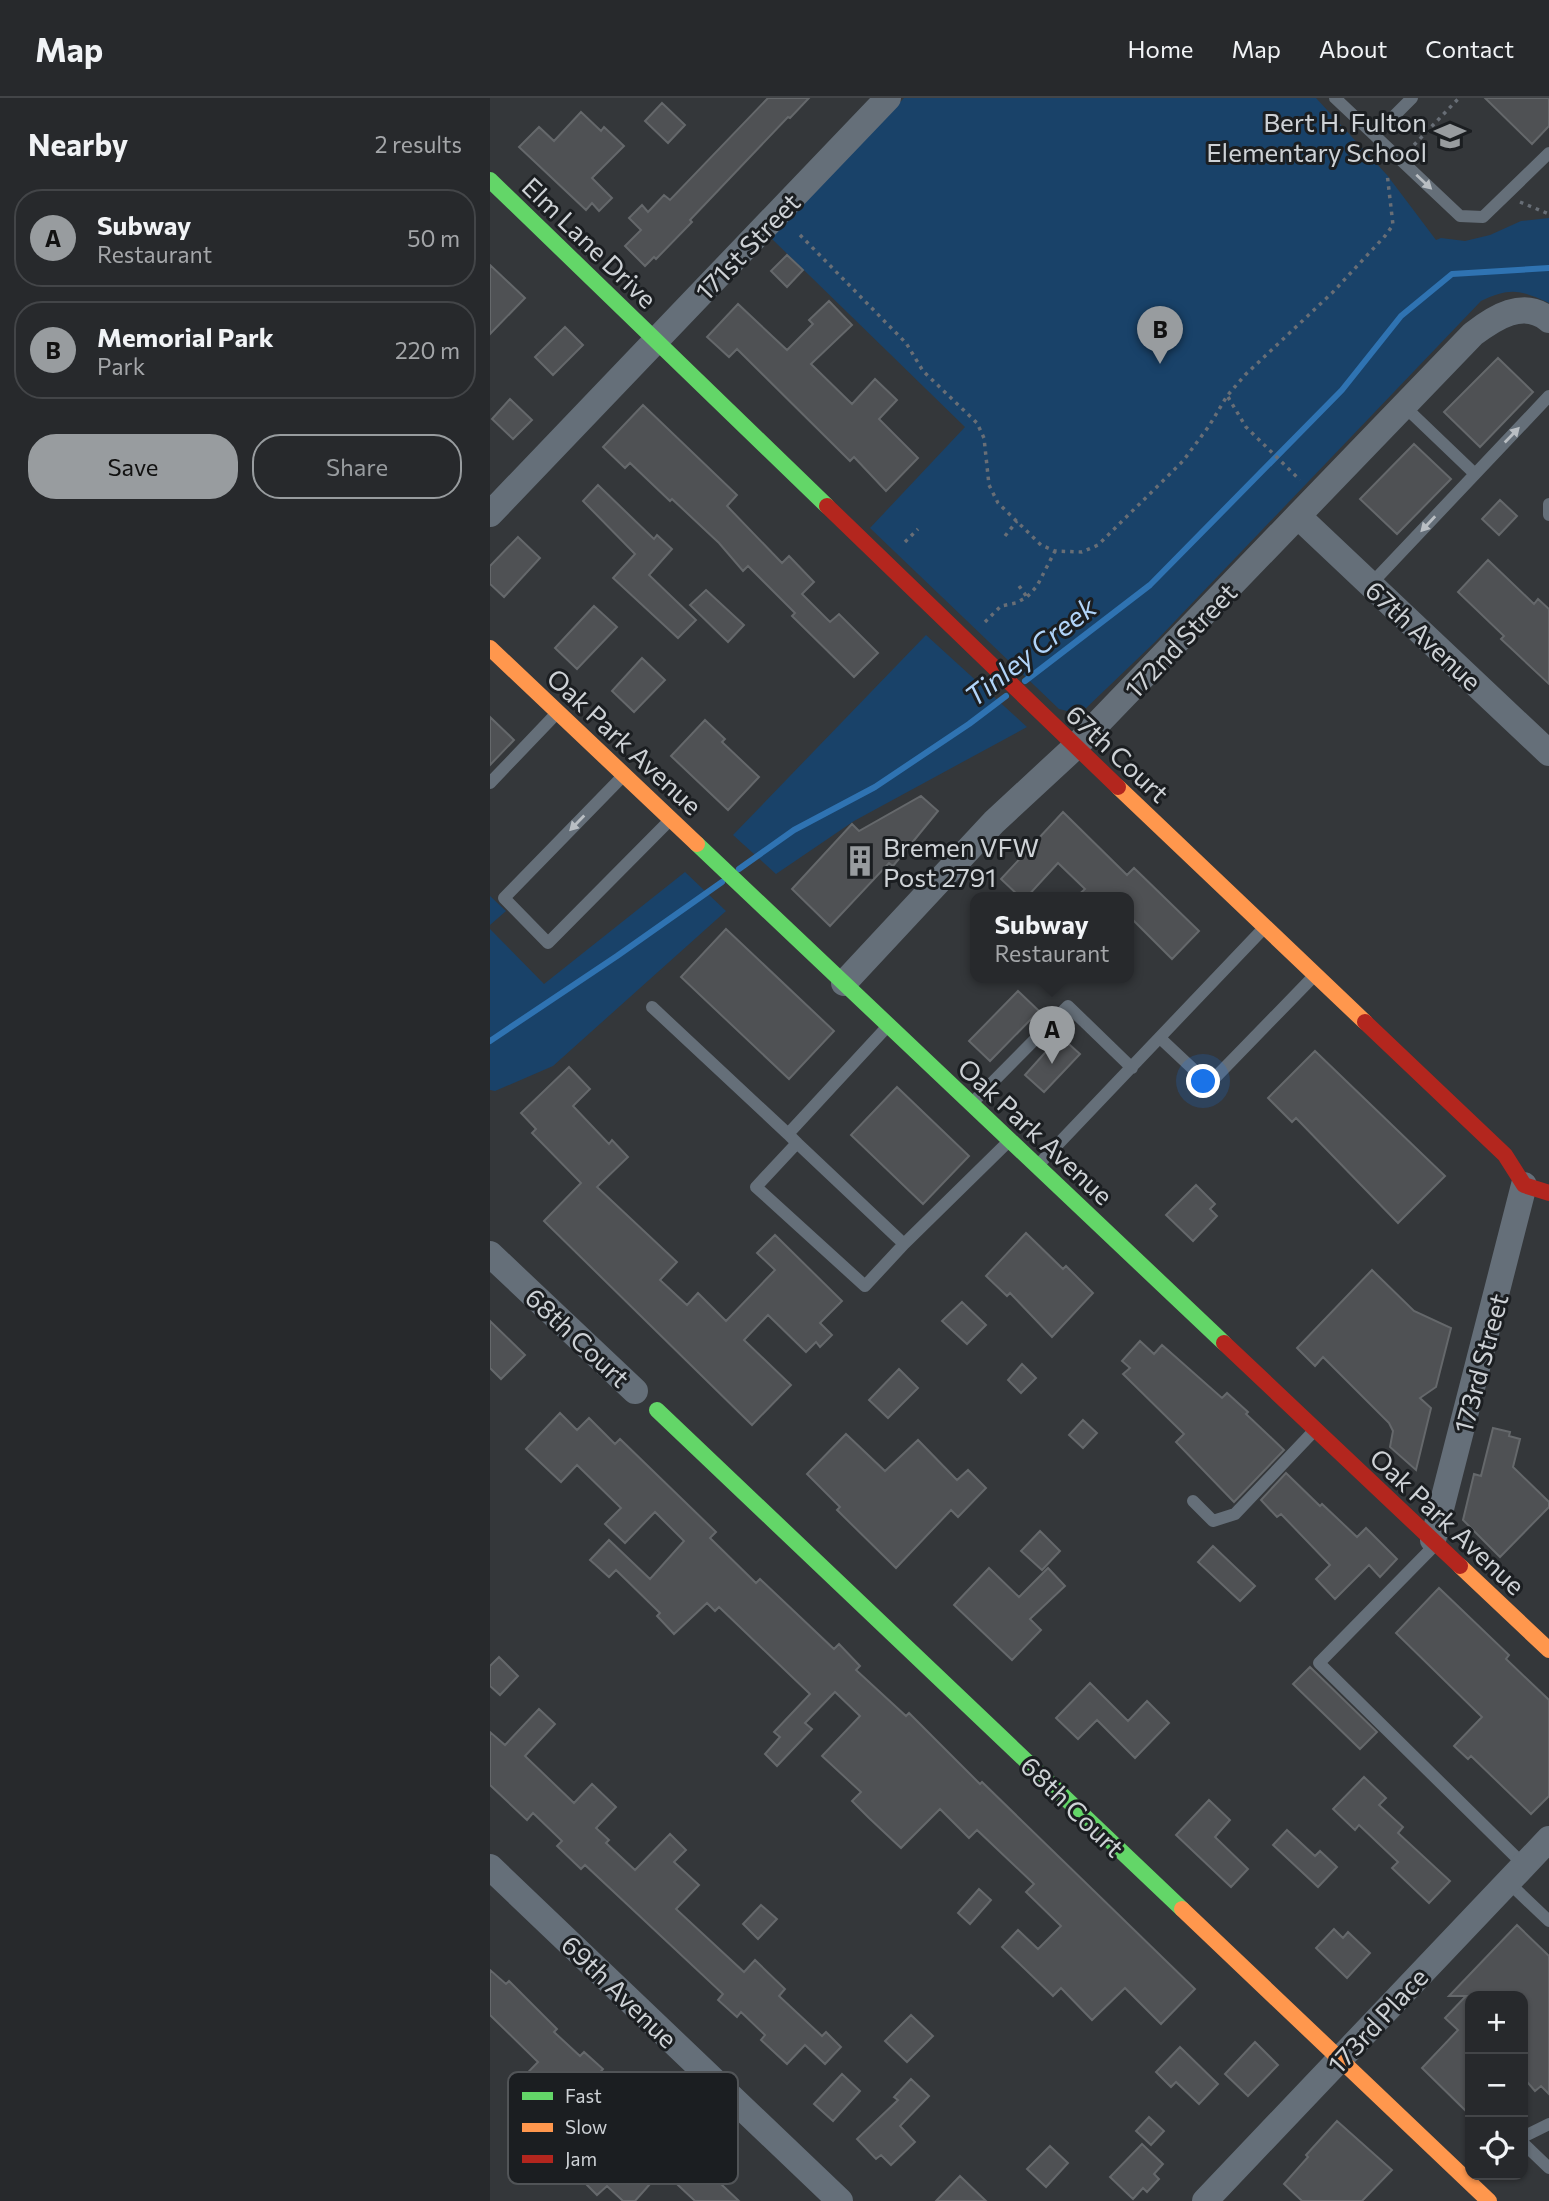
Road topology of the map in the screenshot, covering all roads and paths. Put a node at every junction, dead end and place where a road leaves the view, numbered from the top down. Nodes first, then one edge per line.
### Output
1 (888, 98) edge
2 (1335, 98) edge
3 (1412, 98) edge
4 (1459, 98) edge
5 (1375, 135) junction
6 (1414, 145) dead end
7 (1549, 153) edge
8 (1387, 173) dead end
9 (490, 180) edge
10 (1523, 204) dead end
11 (1549, 214) edge
12 (800, 235) dead end
13 (1549, 320) edge
14 (657, 340) junction
15 (1227, 396) junction
16 (1549, 396) edge
17 (1405, 407) junction
18 (1475, 474) junction
19 (1304, 484) dead end
20 (1549, 504) edge
21 (490, 514) edge
22 (1549, 515) edge
23 (1299, 517) junction
24 (1017, 521) junction
25 (918, 529) dead end
26 (1005, 536) dead end
27 (901, 545) dead end
28 (1055, 551) junction
29 (1371, 584) junction
30 (1019, 586) dead end
31 (1027, 597) junction
32 (983, 624) dead end
33 (490, 648) edge
34 (558, 712) junction
35 (1076, 747) junction
36 (1549, 753) edge
37 (624, 775) junction
38 (490, 783) edge
39 (671, 819) junction
40 (1264, 927) junction
41 (1315, 975) junction
42 (844, 983) junction
43 (652, 1007) dead end
44 (889, 1025) junction
45 (1160, 1038) junction
46 (1132, 1068) junction
47 (972, 1104) junction
48 (792, 1139) junction
49 (1010, 1140) junction
50 (1037, 1166) junction
51 (1537, 1189) edge
52 (904, 1244) junction
53 (490, 1254) edge
54 (635, 1391) dead end
55 (657, 1410) dead end
56 (1316, 1429) junction
57 (1193, 1502) dead end
58 (1435, 1542) junction
59 (1549, 1650) edge
60 (1549, 1839) edge
61 (490, 1867) edge
62 (1516, 1874) junction
63 (1549, 1921) edge
64 (1340, 2059) junction
65 (705, 2072) edge
66 (738, 2104) edge
67 (1549, 2124) edge
68 (1528, 2134) edge
69 (1528, 2148) edge
70 (1464, 2168) edge
71 (1549, 2168) edge
72 (840, 2201) edge
73 (1205, 2201) edge
74 (1489, 2201) edge

1 - 14 street, 171st Street
2 - 5 lane
3 - 5 lane
4 - 6 path
5 -> 7 lane
8 - 15 path
9 - 14 street, Elm Lane Drive
10 - 11 path
12 - 24 path
13 - 17 street, 172nd Street
14 - 21 street, 171st Street
14 - 35 street, 67th Court
15 - 19 path
15 - 28 path
18 -> 16 lane
17 - 18 lane
17 - 23 street, 172nd Street
18 -> 29 lane
20 - 22 lane
23 - 29 street, 67th Avenue
23 - 35 street, 172nd Street
24 - 26 path
24 - 28 path
25 - 27 path
28 - 31 path
29 - 36 street, 67th Avenue
30 - 31 path
31 - 32 path
33 - 34 street, Oak Park Avenue
34 - 37 street, Oak Park Avenue
34 - 38 lane
35 - 40 street, 67th Court
35 - 42 street, 172nd Street
37 - 39 street, Oak Park Avenue
37 -> 39 lane
39 - 42 street, Oak Park Avenue
40 - 41 street, 67th Court
40 - 45 lane
41 - 45 lane
41 - 51 street, 67th Court
42 - 44 street, Oak Park Avenue
43 - 48 lane
44 - 47 street, Oak Park Avenue
44 - 48 lane
45 - 46 lane
46 - 47 lane
46 - 50 lane
47 - 49 street, Oak Park Avenue
48 - 52 lane
48 - 52 lane
49 - 50 street, Oak Park Avenue
49 - 52 lane
50 - 56 street, Oak Park Avenue
51 - 58 street, 173rd Street
53 - 54 street, 68th Court
55 - 64 street, 68th Court
56 - 57 lane
56 - 58 street, Oak Park Avenue
58 - 59 street, Oak Park Avenue
58 - 62 lane
60 - 62 street, 173rd Place
61 - 65 street, 69th Avenue
62 - 63 lane
62 - 64 street, 173rd Place
64 - 70 street, 68th Court
64 - 73 street, 173rd Place
66 - 72 street, 69th Avenue
67 - 68 lane
69 - 71 lane
70 - 74 street, 68th Court

